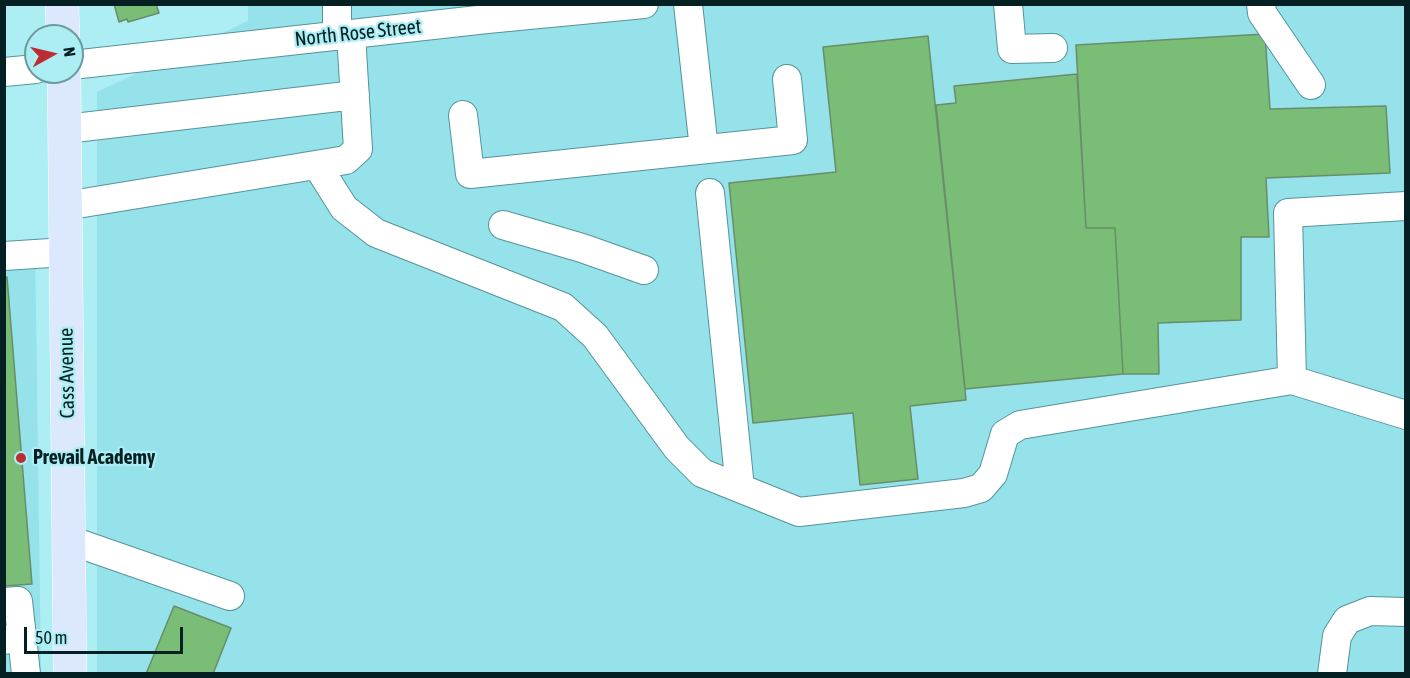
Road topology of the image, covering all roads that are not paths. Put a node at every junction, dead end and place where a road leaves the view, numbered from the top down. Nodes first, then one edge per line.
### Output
1 (62, 4) edge
2 (337, 4) edge
3 (644, 4) edge
4 (688, 4) edge
5 (1008, 4) edge
6 (1262, 4) edge
7 (454, 14) edge
8 (63, 24) edge
9 (344, 35) junction
10 (1053, 48) dead end
11 (84, 64) edge
12 (24, 70) edge
13 (4, 72) edge
14 (787, 79) dead end
15 (64, 84) edge
16 (1311, 86) dead end
17 (355, 94) junction
18 (463, 115) dead end
19 (66, 129) junction
20 (704, 149) junction
21 (317, 165) junction
22 (710, 194) dead end
23 (65, 206) junction
24 (1406, 206) edge
25 (503, 225) dead end
26 (66, 252) junction
27 (4, 256) edge
28 (644, 270) dead end
29 (1293, 380) junction
30 (1406, 415) edge
31 (740, 488) junction
32 (69, 540) junction
33 (230, 596) dead end
34 (4, 602) edge
35 (1406, 612) edge
36 (14, 639) edge
37 (26, 674) edge
38 (70, 674) edge
39 (1332, 674) edge

1 - 8 main road
2 - 9 street
3 - 7 street, North Rose Street
4 - 20 street
5 - 10 street
6 - 16 street
7 - 9 street, North Rose Street
9 - 11 street, North Rose Street
9 - 17 street
12 - 13 street
14 - 20 street
15 - 19 main road, Cass Avenue
17 - 19 street
17 - 21 street
18 - 20 street
19 - 23 main road, Cass Avenue
21 - 23 street
21 - 31 street
22 - 31 street
23 - 26 main road, Cass Avenue
24 - 29 street
25 - 28 street
26 - 27 street
26 - 32 main road, Cass Avenue
29 - 30 street
29 - 31 street
32 - 33 street
32 - 38 main road, Cass Avenue
34 - 36 street
35 - 39 street
36 - 37 street

